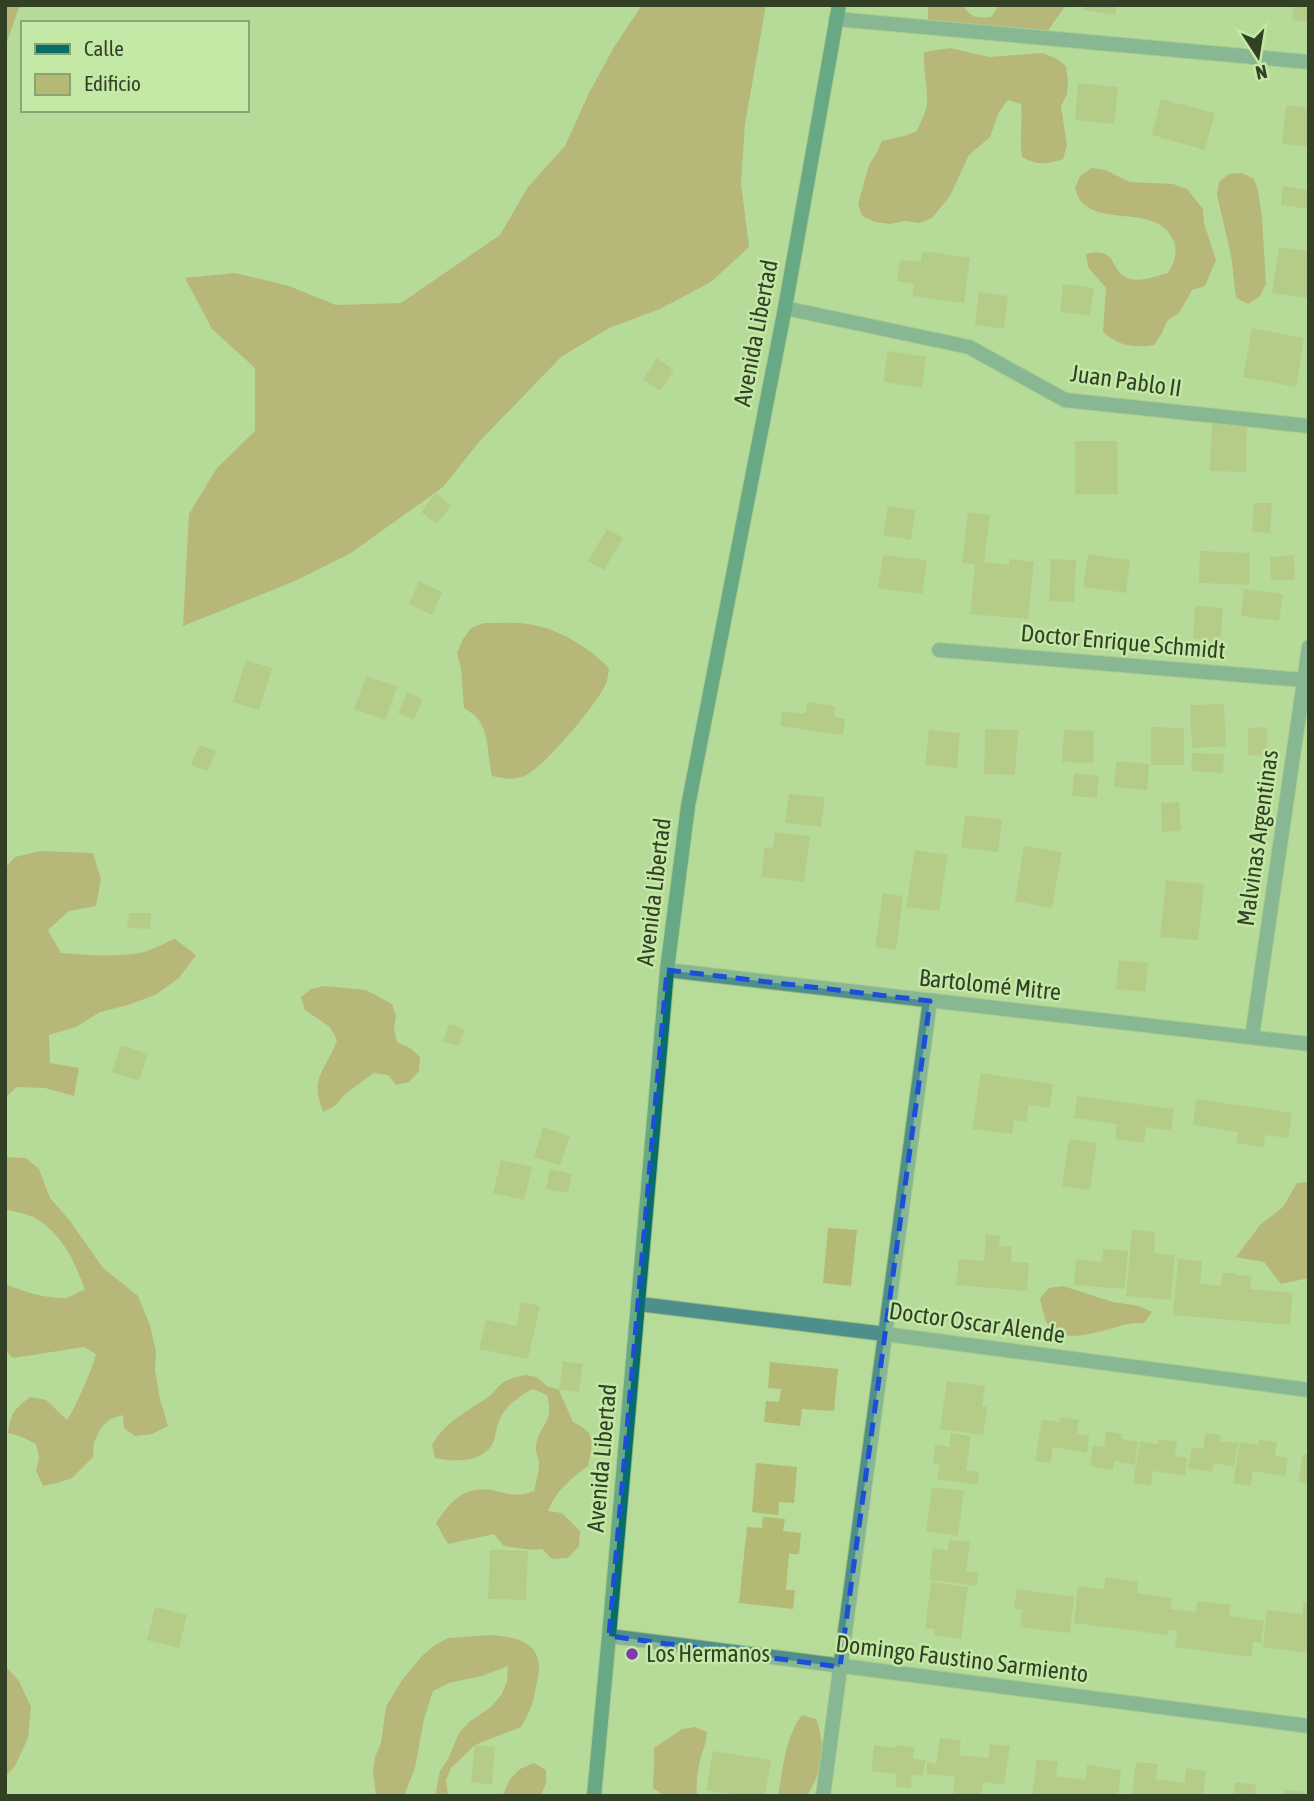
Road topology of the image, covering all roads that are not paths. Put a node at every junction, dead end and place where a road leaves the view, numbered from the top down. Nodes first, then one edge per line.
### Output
1 (838, 12) edge
2 (1309, 62) edge
3 (785, 309) junction
4 (1309, 426) edge
5 (1309, 647) edge
6 (939, 650) dead end
7 (1304, 680) junction
8 (1304, 721) edge
9 (667, 970) junction
10 (930, 1001) junction
11 (1252, 1037) junction
12 (1309, 1044) edge
13 (639, 1304) junction
14 (885, 1334) junction
15 (1309, 1390) edge
16 (610, 1636) junction
17 (840, 1667) junction
18 (1309, 1726) edge
19 (594, 1796) edge
20 (823, 1796) edge

1 - 2 street
1 - 3 main road, Avenida Libertad
3 - 4 street, Juan Pablo II
3 - 9 main road, Avenida Libertad
5 - 7 street, Malvinas Argentinas
6 - 7 street, Doctor Enrique Schmidt
7 - 8 street, Malvinas Argentinas
8 - 11 street, Malvinas Argentinas
9 - 10 street, Bartolomé Mitre
9 - 13 main road, Avenida Libertad
10 - 11 street, Bartolomé Mitre
10 - 14 street
11 - 12 street, Bartolomé Mitre
13 - 14 street, Doctor Oscar Alende
13 - 16 main road, Avenida Libertad
14 - 15 street, Doctor Oscar Alende
14 - 17 street
16 - 17 street, Domingo Faustino Sarmiento
16 - 19 main road, Avenida Libertad
17 - 18 street, Domingo Faustino Sarmiento
17 - 20 street

